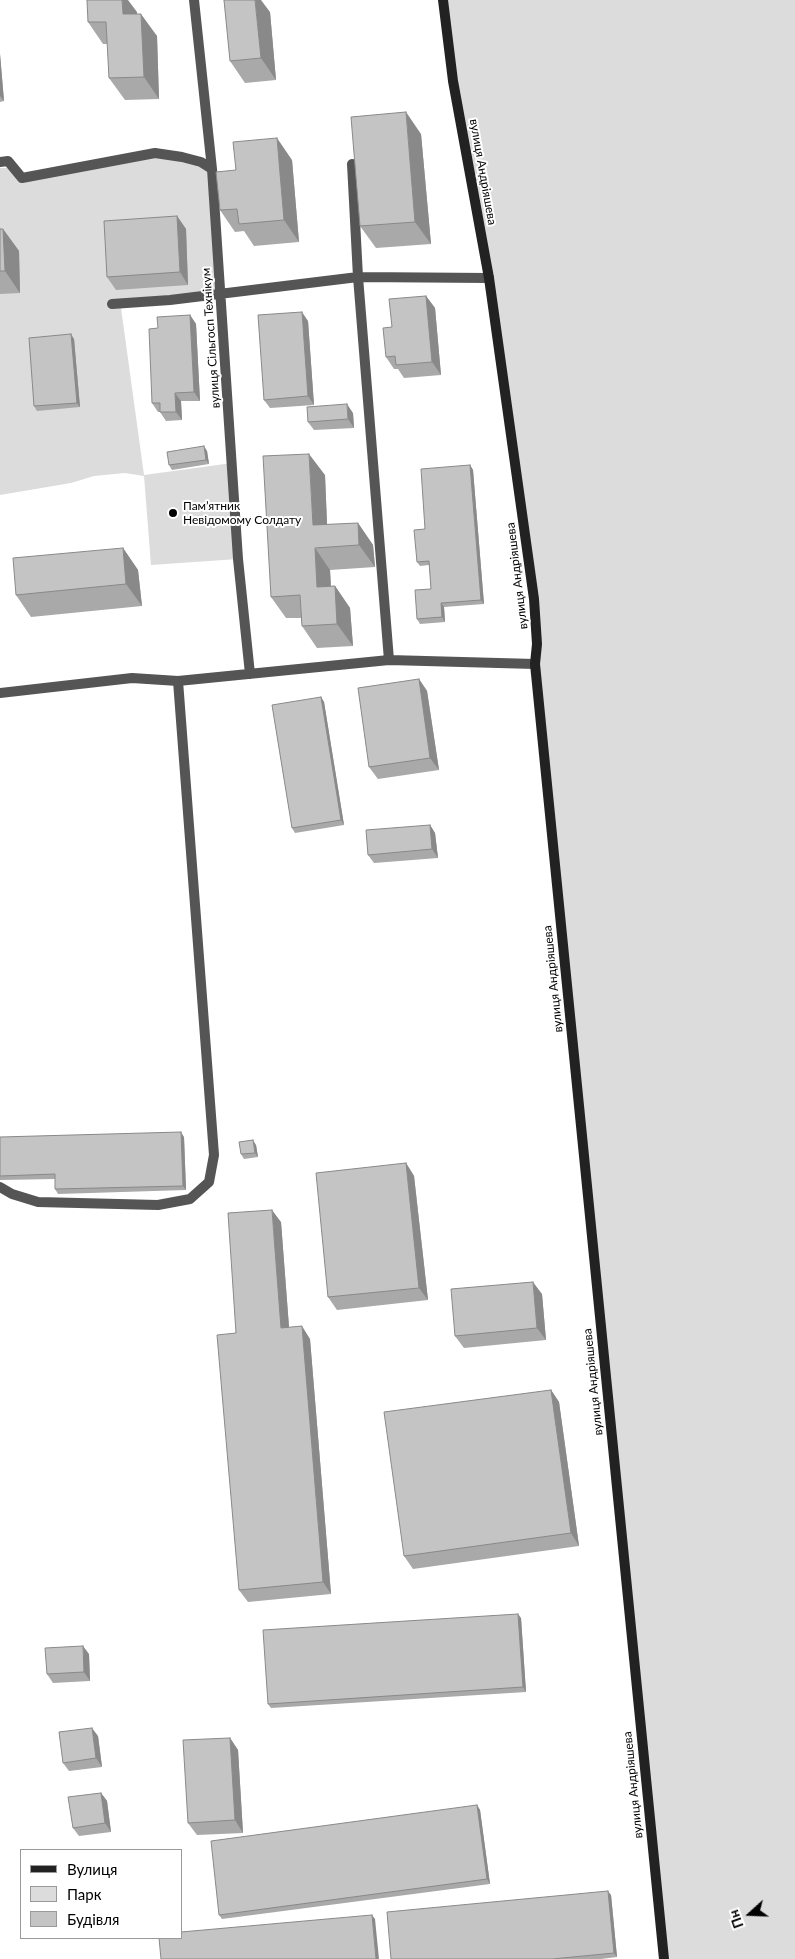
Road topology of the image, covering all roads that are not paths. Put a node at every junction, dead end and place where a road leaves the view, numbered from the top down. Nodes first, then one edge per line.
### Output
1 (194, 0) edge
2 (443, 0) edge
3 (0, 162) edge
4 (352, 164) edge
5 (212, 169) junction
6 (358, 278) junction
7 (489, 278) junction
8 (220, 293) junction
9 (112, 304) dead end
10 (389, 660) junction
11 (535, 664) junction
12 (250, 674) junction
13 (178, 681) junction
14 (0, 693) edge
15 (0, 1187) edge
16 (664, 1959) edge

1 - 5 street, вулиця Сільгосп Технікум
2 - 7 street, вулиця Андріяшева
3 - 5 street
4 - 6 street
5 - 8 street, вулиця Сільгосп Технікум
6 - 7 street
6 - 8 street
6 - 10 street
7 - 11 street, вулиця Андріяшева
8 - 9 street
8 - 12 street, вулиця Сільгосп Технікум
10 - 11 street
10 - 12 street
11 - 16 street, вулиця Андріяшева
12 - 13 street
13 - 14 street
13 - 15 street

